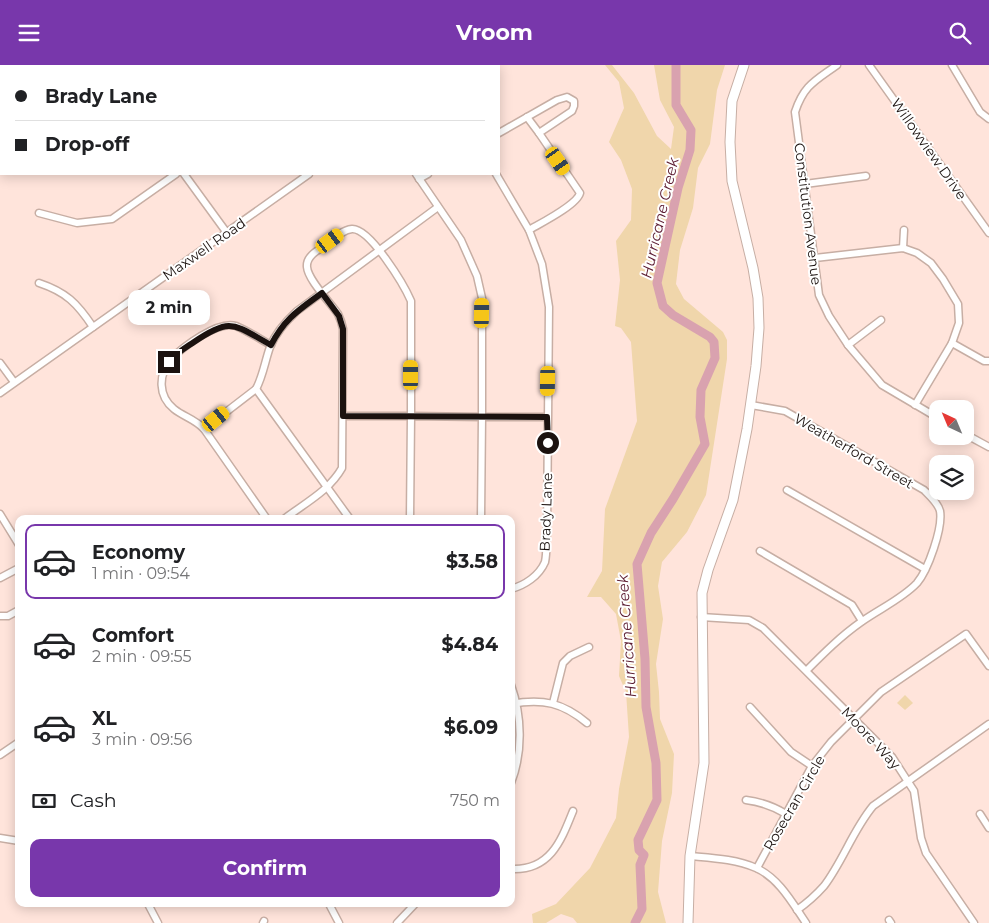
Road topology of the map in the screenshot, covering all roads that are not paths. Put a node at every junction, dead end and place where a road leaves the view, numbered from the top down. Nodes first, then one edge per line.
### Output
1 (744, 65) edge
2 (837, 65) edge
3 (869, 65) edge
4 (952, 65) edge
5 (527, 117) junction
6 (989, 119) edge
7 (500, 132) edge
8 (539, 133) junction
9 (175, 175) edge
10 (185, 175) edge
11 (308, 175) edge
12 (497, 175) edge
13 (418, 176) edge
14 (866, 176) dead end
15 (804, 184) junction
16 (438, 207) junction
17 (39, 213) dead end
18 (530, 230) junction
19 (904, 230) dead end
20 (227, 233) junction
21 (989, 233) edge
22 (903, 248) junction
23 (379, 251) junction
24 (815, 258) junction
25 (39, 283) dead end
26 (322, 293) junction
27 (881, 320) dead end
28 (94, 327) junction
29 (952, 343) junction
30 (271, 345) junction
31 (848, 345) junction
32 (989, 361) edge
33 (0, 363) edge
34 (14, 383) junction
35 (256, 389) junction
36 (0, 393) edge
37 (751, 405) junction
38 (915, 405) junction
39 (929, 413) edge
40 (343, 416) junction
41 (411, 416) junction
42 (482, 417) junction
43 (547, 417) junction
44 (204, 429) junction
45 (974, 439) edge
46 (989, 447) edge
47 (327, 488) junction
48 (787, 490) dead end
49 (0, 514) edge
50 (264, 515) edge
51 (290, 515) edge
52 (347, 515) edge
53 (410, 515) edge
54 (481, 515) edge
55 (15, 538) edge
56 (760, 551) dead end
57 (925, 569) junction
58 (15, 570) edge
59 (1, 576) edge
60 (515, 588) edge
61 (15, 612) edge
62 (0, 616) edge
63 (701, 617) junction
64 (862, 621) junction
65 (589, 647) dead end
66 (989, 666) edge
67 (807, 670) junction
68 (515, 703) edge
69 (553, 703) junction
70 (750, 707) dead end
71 (515, 712) edge
72 (855, 719) junction
73 (587, 723) dead end
74 (989, 724) edge
75 (15, 745) edge
76 (0, 755) edge
77 (812, 766) junction
78 (515, 771) edge
79 (909, 781) junction
80 (746, 800) dead end
81 (573, 811) dead end
82 (786, 814) junction
83 (980, 814) dead end
84 (989, 828) edge
85 (0, 838) edge
86 (15, 840) edge
87 (690, 856) junction
88 (757, 868) junction
89 (515, 869) edge
90 (150, 907) edge
91 (331, 907) edge
92 (412, 907) edge
93 (797, 910) junction
94 (158, 923) edge
95 (339, 923) edge
96 (397, 923) edge
97 (688, 923) edge
98 (806, 923) edge
99 (974, 923) edge

1 - 37 main road
2 - 15 street, Constitution Avenue
3 - 21 street, Willowview Drive
4 - 6 street
5 - 7 street
5 - 8 street
5 - 8 street
8 - 18 street
9 - 17 street
10 - 20 street
11 - 20 street, Maxwell Road
12 - 18 street, Brady Lane
13 - 16 street
14 - 15 street
15 - 24 street, Constitution Avenue
16 - 23 street
16 - 42 street
18 - 43 street, Brady Lane
19 - 22 street
20 - 28 street, Maxwell Road
22 - 24 street
22 - 29 street
23 - 26 street
23 - 26 street
23 - 41 street
24 - 31 street, Constitution Avenue
25 - 28 street
26 - 30 street
26 - 40 street
27 - 31 street
28 - 34 street, Maxwell Road
29 - 32 street
29 - 38 street
30 - 35 street
30 - 44 street
31 - 38 street, Constitution Avenue
33 - 34 street
34 - 36 street, Maxwell Road
35 - 44 street
35 - 47 street
37 - 57 street, Weatherford Street
37 - 63 main road
38 - 39 street, Constitution Avenue
40 - 41 street
40 - 47 street
41 - 42 street
41 - 53 street
42 - 43 street
42 - 54 street
43 - 60 street, Brady Lane
44 - 50 street
45 - 46 street
47 - 51 street
47 - 52 street
48 - 57 street
49 - 55 street
56 - 64 street
57 - 64 street, Weatherford Street
58 - 59 street
61 - 62 street
63 - 67 street, Moore Way
63 - 87 main road
64 - 67 street, Weatherford Street
65 - 69 street
66 - 72 street, Rosecran Circle
67 - 72 street, Moore Way
68 - 69 street
69 - 73 street
70 - 77 street
71 - 78 street
72 - 77 street, Rosecran Circle
72 - 79 street, Moore Way
74 - 79 street
75 - 76 street
77 - 82 street, Rosecran Circle
79 - 93 street
79 - 99 street, Moore Way
80 - 82 street
81 - 89 street
82 - 88 street, Rosecran Circle
83 - 84 street
85 - 86 street
87 - 88 street
87 - 97 main road
88 - 93 street
90 - 94 street
91 - 95 street
92 - 96 street
93 - 98 street

